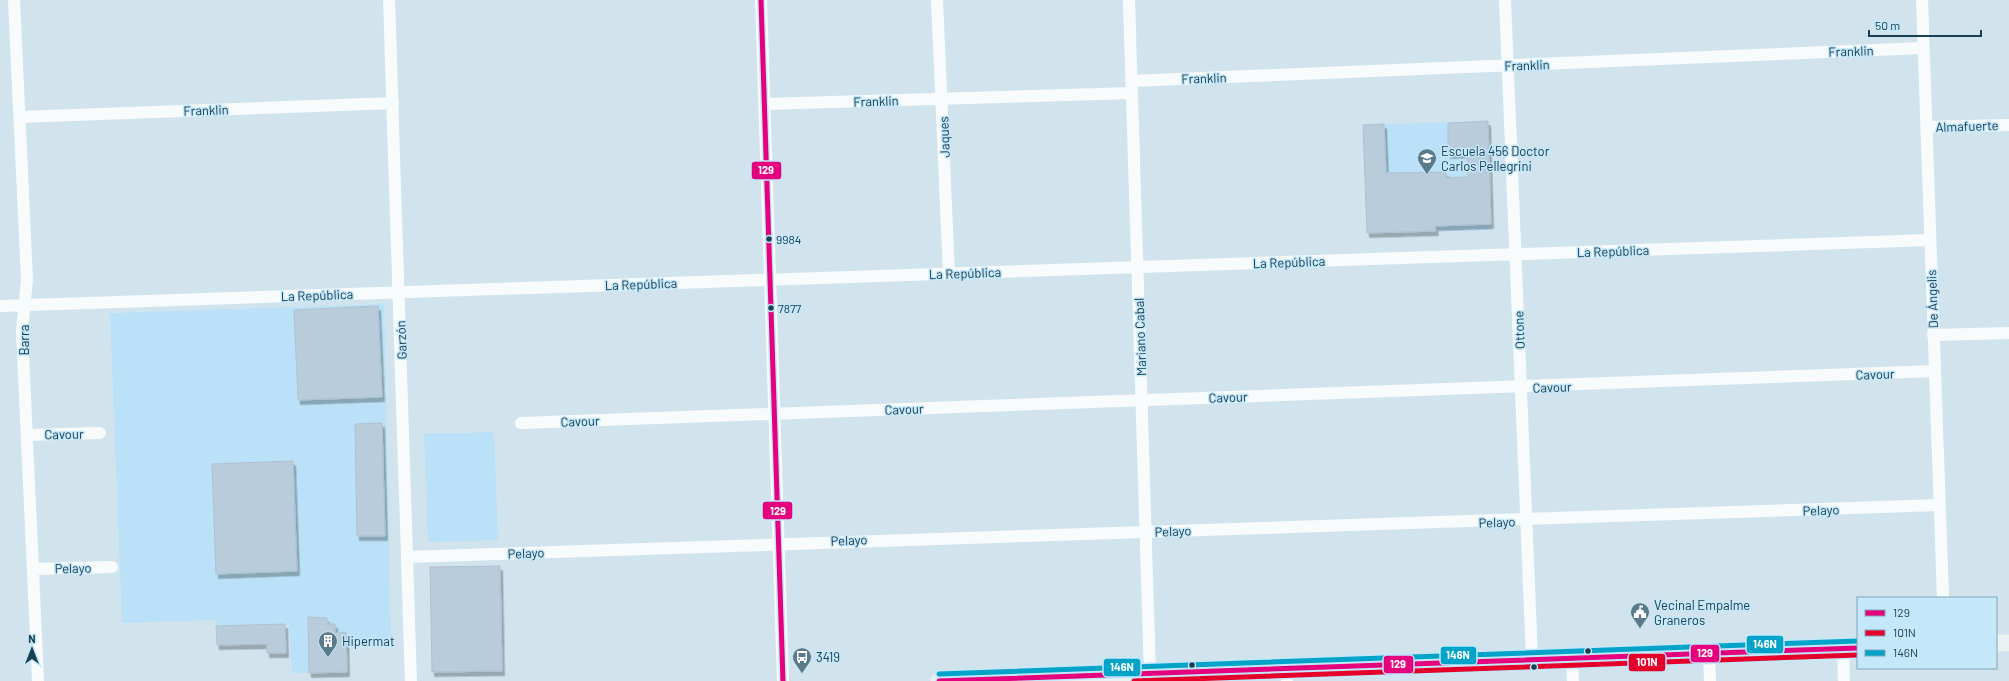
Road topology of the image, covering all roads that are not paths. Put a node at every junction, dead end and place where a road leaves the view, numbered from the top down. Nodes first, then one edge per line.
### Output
1 (14, 0) edge
2 (389, 0) edge
3 (761, 0) edge
4 (938, 0) edge
5 (1129, 0) edge
6 (1505, 0) edge
7 (1922, 0) edge
8 (1923, 48) junction
9 (1508, 66) junction
10 (1132, 87) junction
11 (942, 99) junction
12 (393, 103) junction
13 (764, 104) junction
14 (20, 117) junction
15 (2009, 125) edge
16 (1926, 127) junction
17 (1930, 240) junction
18 (1515, 254) junction
19 (1137, 267) junction
20 (949, 274) junction
21 (770, 280) junction
22 (399, 292) junction
23 (25, 305) junction
24 (0, 306) edge
25 (2009, 333) edge
26 (1933, 335) junction
27 (1935, 371) junction
28 (1521, 388) junction
29 (1142, 400) junction
30 (774, 414) junction
31 (521, 423) dead end
32 (100, 433) dead end
33 (27, 435) junction
34 (1939, 505) junction
35 (1526, 521) junction
36 (1146, 532) junction
37 (778, 542) junction
38 (407, 557) junction
39 (112, 567) dead end
40 (33, 569) junction
41 (1943, 597) edge
42 (1997, 643) edge
43 (2009, 643) edge
44 (1850, 648) edge
45 (1710, 653) junction
46 (1572, 658) junction
47 (1532, 659) junction
48 (1150, 673) junction
49 (1286, 675) edge
50 (1059, 679) edge
51 (38, 681) edge
52 (411, 681) edge
53 (782, 681) edge
54 (939, 681) edge
55 (1573, 681) edge
56 (1710, 681) edge
57 (1844, 681) edge

1 - 14 street, Barra
2 - 12 street, Garzón
3 - 13 street
4 - 11 street, Jaques
5 - 10 street, Mariano Cabal
6 - 9 street, Ottone
7 - 8 street, De Ángelis
8 - 9 street, Franklin
8 - 16 street, De Ángelis
9 - 10 street, Franklin
9 - 18 street, Ottone
10 - 11 street, Franklin
10 - 19 street, Mariano Cabal
11 - 13 street, Franklin
11 - 20 street, Jaques
12 - 14 street, Franklin
12 - 22 street, Garzón
13 - 21 street
14 - 23 street, Barra
15 - 16 street, Almafuerte
16 - 17 street, De Ángelis
17 - 18 street, La República
17 - 26 street, De Ángelis
18 - 19 street, La República
18 - 28 street, Ottone
19 - 20 street, La República
19 - 29 street, Mariano Cabal
20 - 21 street, La República
21 - 22 street, La República
21 - 30 street
22 - 23 street, La República
22 - 38 street, Garzón
23 - 24 street, La República
23 - 33 street, Barra
25 - 26 street
26 - 27 street, De Ángelis
27 - 28 street, Cavour
27 - 34 street, De Ángelis
28 - 29 street, Cavour
28 - 35 street, Ottone
29 - 30 street, Cavour
29 - 36 street, Mariano Cabal
30 - 31 street, Cavour
30 - 37 street
32 - 33 street, Cavour
33 - 40 street, Barra
34 - 35 street, Pelayo
34 - 41 street, De Ángelis
35 - 36 street, Pelayo
35 - 47 street, Ottone
36 - 37 street, Pelayo
36 - 48 street, Mariano Cabal
37 - 38 street, Pelayo
37 - 53 street
38 - 52 street, Garzón
39 - 40 street, Pelayo
40 - 51 street, Barra
42 - 43 main road
44 - 45 main road
44 - 57 street
45 - 46 main road
45 - 56 street
46 - 47 main road
46 - 55 street
47 - 49 main road
48 - 49 main road
48 - 50 main road
50 - 54 main road

